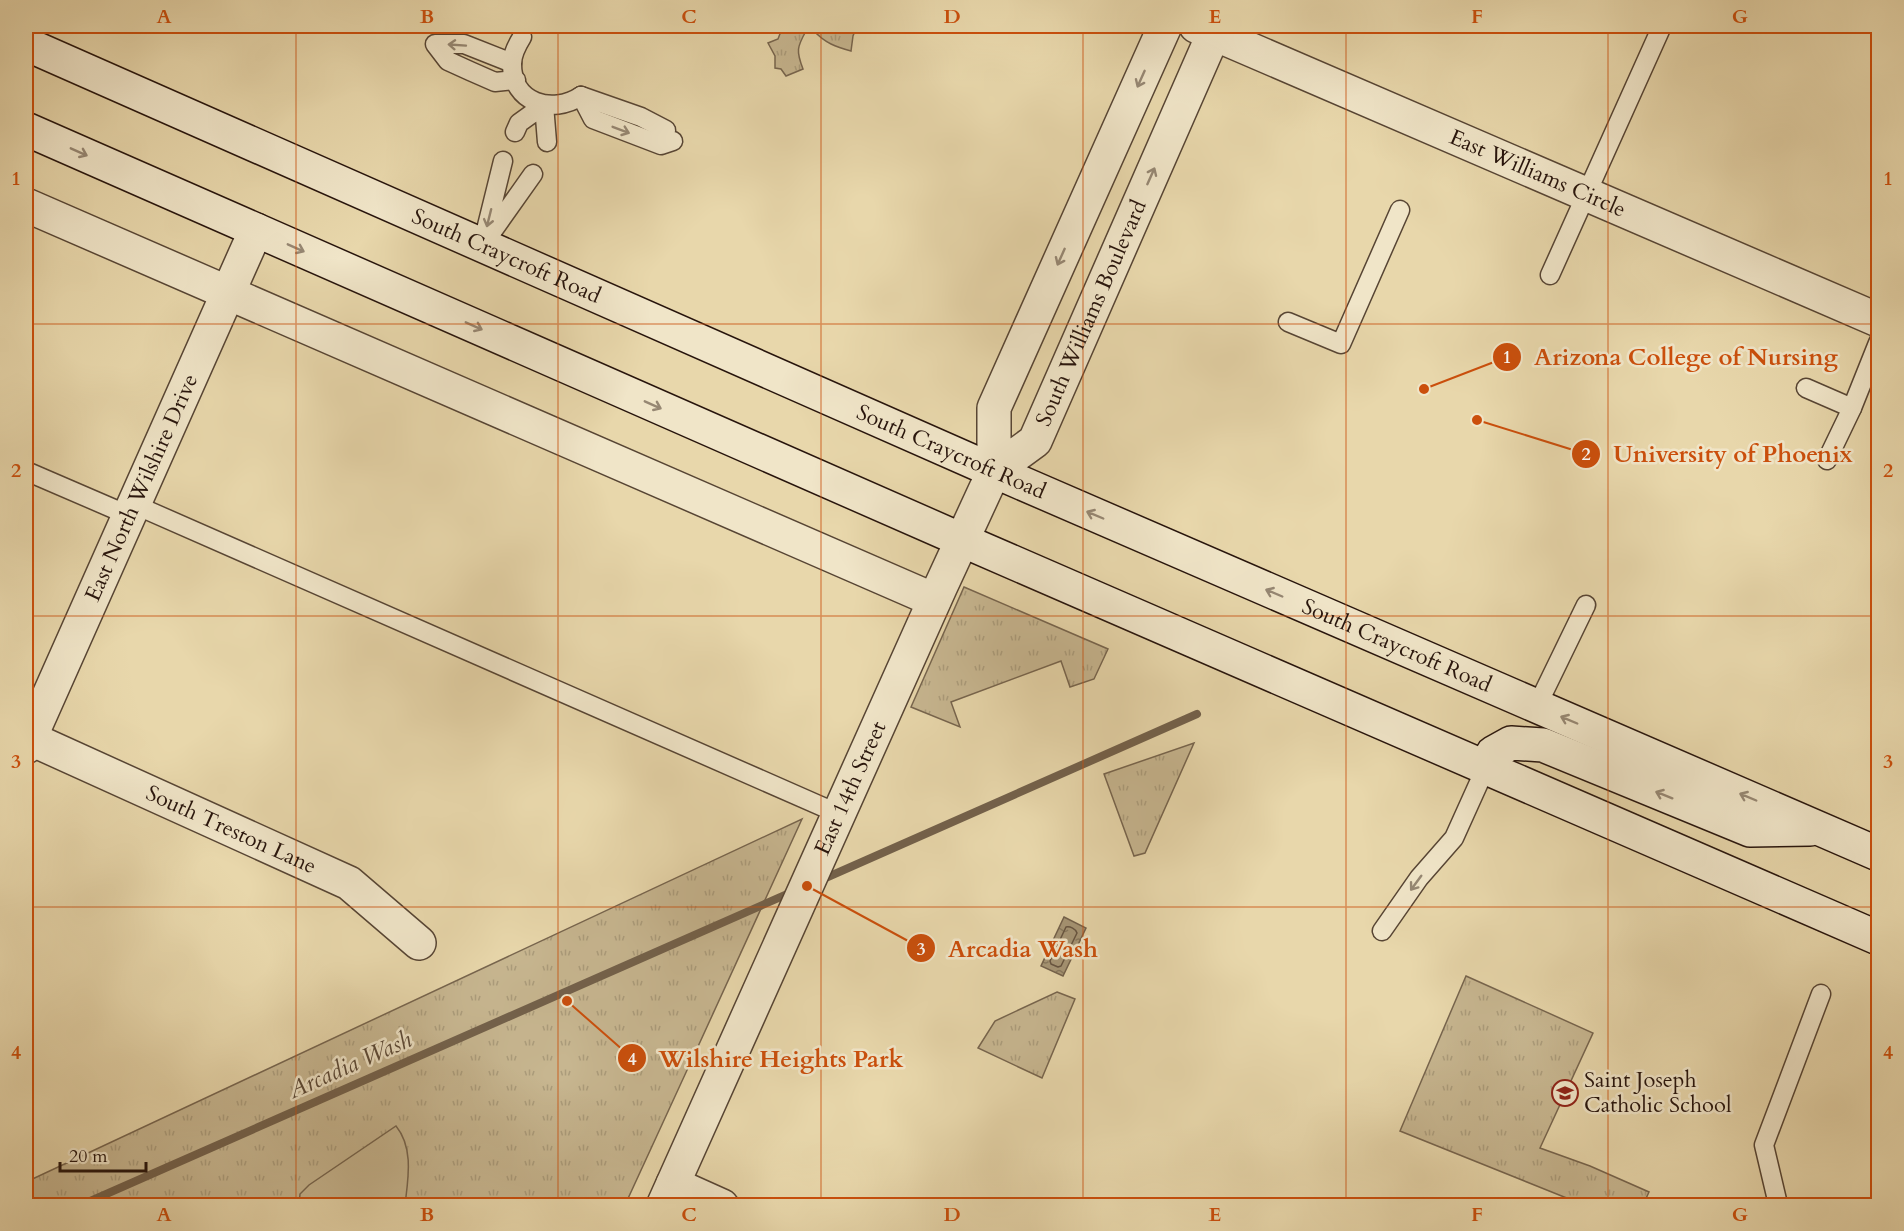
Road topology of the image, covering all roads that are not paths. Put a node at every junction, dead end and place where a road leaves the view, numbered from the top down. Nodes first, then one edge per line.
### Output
1 (1164, 26) edge
2 (1662, 26) edge
3 (1208, 28) edge
4 (522, 37) dead end
5 (26, 44) edge
6 (544, 105) junction
7 (26, 129) edge
8 (515, 132) dead end
9 (669, 135) dead end
10 (547, 142) dead end
11 (503, 161) dead end
12 (533, 174) dead end
13 (1586, 194) junction
14 (26, 205) edge
15 (1400, 210) dead end
16 (256, 230) junction
17 (482, 246) junction
18 (1550, 276) dead end
19 (227, 292) junction
20 (1878, 320) edge
21 (1287, 322) dead end
22 (1878, 343) edge
23 (1806, 388) dead end
24 (1852, 408) junction
25 (1827, 460) dead end
26 (26, 471) edge
27 (994, 471) junction
28 (131, 510) junction
29 (962, 540) junction
30 (934, 600) junction
31 (1586, 605) dead end
32 (1537, 706) junction
33 (27, 743) edge
34 (1486, 767) junction
35 (839, 814) junction
36 (1821, 829) junction
37 (1878, 854) edge
38 (1382, 932) dead end
39 (1878, 938) edge
40 (419, 944) dead end
41 (1821, 994) dead end
42 (668, 1195) edge
43 (722, 1206) edge
44 (1775, 1206) edge

1 -> 27 street
2 - 13 lane
3 - 13 street, East Williams Circle
27 -> 3 street, South Williams Boulevard
4 -> 6 lane
5 - 17 street, South Craycroft Road
6 - 8 lane
6 - 9 lane
6 - 10 lane
7 -> 16 street
11 -> 17 lane
12 - 17 lane
13 - 18 lane
13 - 20 street, East Williams Circle
14 - 19 street
15 - 21 lane
16 - 19 street, East North Wilshire Drive
16 -> 29 street
17 - 27 street, South Craycroft Road
19 - 28 street, East North Wilshire Drive
19 - 30 street
22 - 24 lane
23 - 24 lane
24 - 25 lane
26 - 28 lane
27 - 29 street, East 14th Street
32 -> 27 street, South Craycroft Road
28 - 33 street, East North Wilshire Drive
28 - 35 lane
29 - 30 street, East 14th Street
29 - 34 street
30 - 35 street, East 14th Street
31 - 32 lane
36 -> 32 street, South Craycroft Road
33 - 40 street, South Treston Lane
36 -> 34 street
34 -> 38 lane
34 - 39 street
35 - 42 street, East 14th Street
36 - 37 street, South Craycroft Road
41 - 44 lane
42 - 43 street

